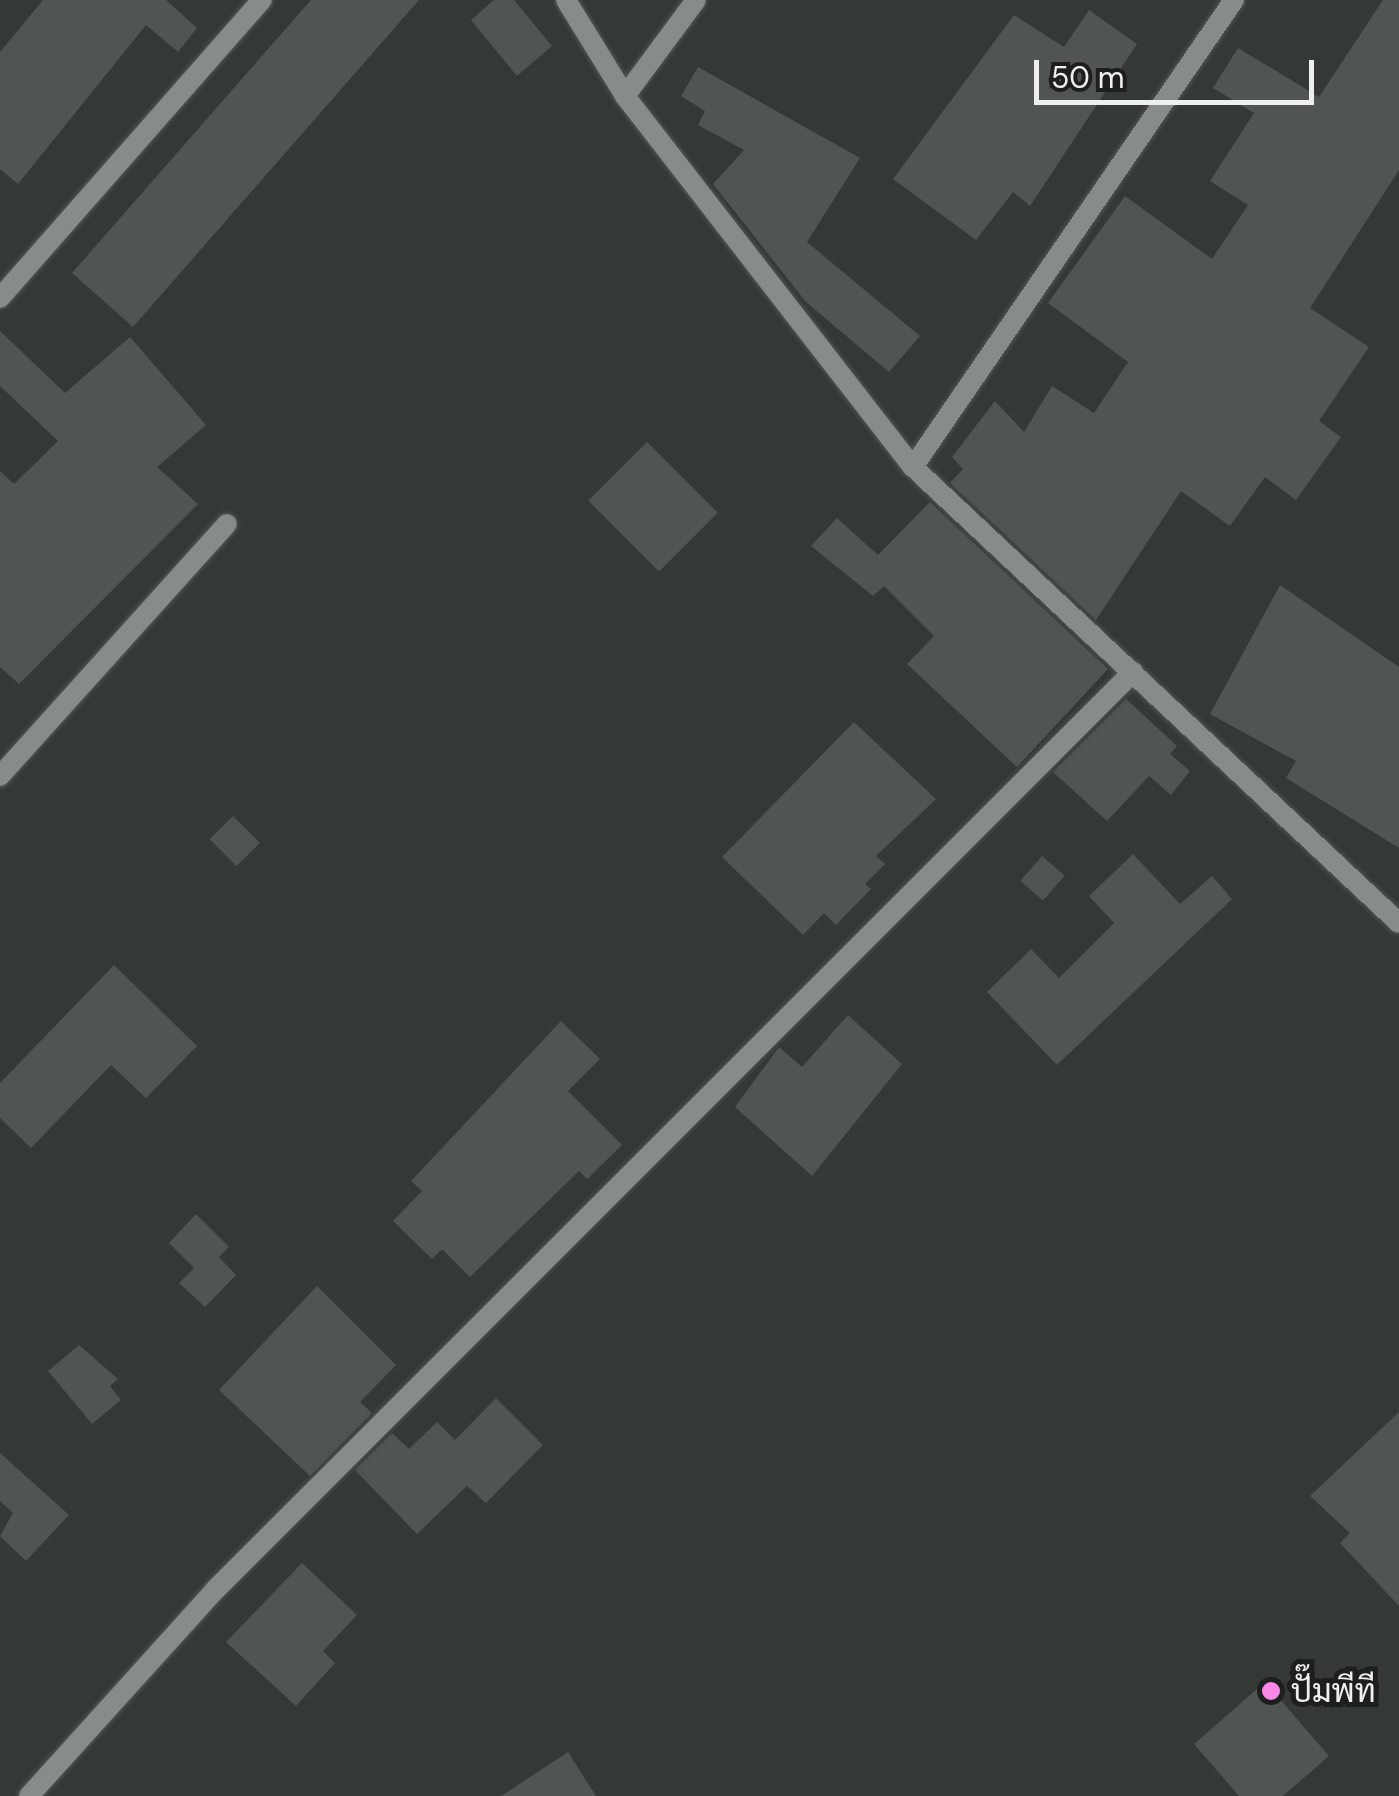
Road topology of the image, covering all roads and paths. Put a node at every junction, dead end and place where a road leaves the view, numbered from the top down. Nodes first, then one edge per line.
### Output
1 (262, 0) edge
2 (566, 0) edge
3 (696, 0) edge
4 (1234, 0) edge
5 (625, 96) junction
6 (0, 298) edge
7 (913, 467) junction
8 (226, 524) dead end
9 (1133, 672) junction
10 (0, 776) edge
11 (1399, 923) edge
12 (29, 1796) edge

1 - 6 street
2 - 5 street
3 - 5 street
4 - 7 street
5 - 7 street
7 - 9 street
8 - 10 street
9 - 11 street
9 - 12 street

